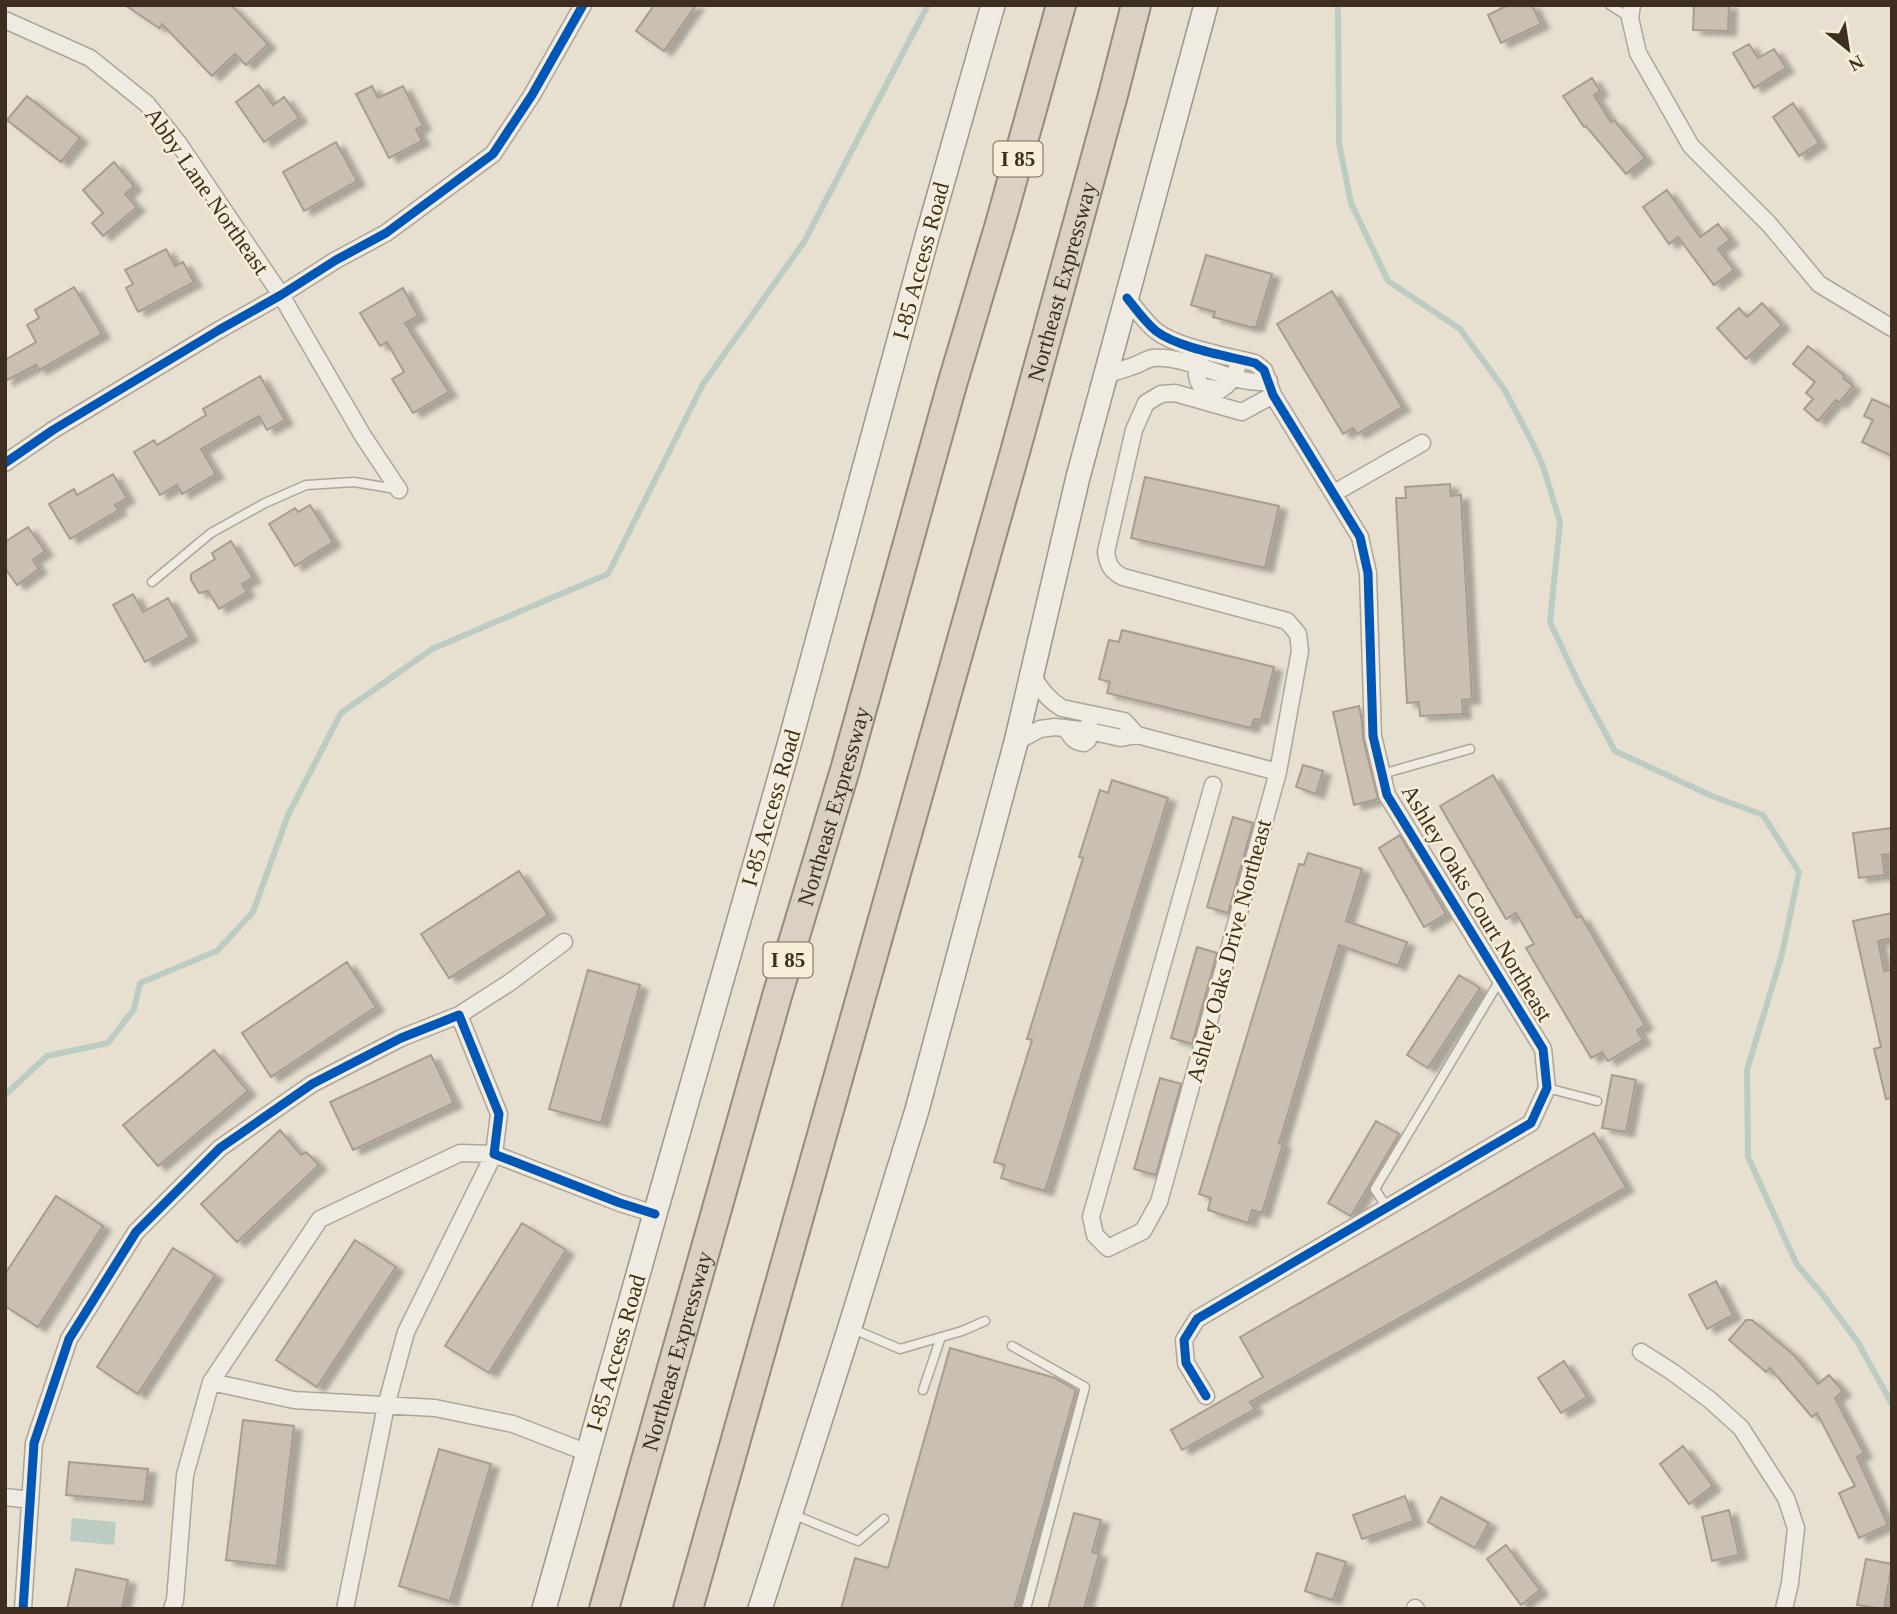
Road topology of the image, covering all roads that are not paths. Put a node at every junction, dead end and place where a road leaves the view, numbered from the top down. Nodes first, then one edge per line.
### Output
1 (583, 5) edge
2 (993, 5) edge
3 (1061, 5) edge
4 (1136, 5) edge
5 (1206, 5) edge
6 (1610, 5) edge
7 (1631, 12) edge
8 (5, 20) edge
9 (281, 295) junction
10 (1127, 298) junction
11 (1892, 328) edge
12 (1200, 357) junction
13 (1240, 359) junction
14 (1107, 374) junction
15 (1234, 377) junction
16 (1271, 388) junction
17 (1422, 443) dead end
18 (5, 463) edge
19 (399, 490) joint
20 (1334, 493) junction
21 (152, 582) dead end
22 (1032, 676) junction
23 (1090, 714) junction
24 (1088, 731) junction
25 (1137, 735) junction
26 (1016, 742) junction
27 (1470, 749) dead end
28 (1279, 772) junction
29 (1382, 774) junction
30 (1213, 785) dead end
31 (564, 942) dead end
32 (1500, 980) junction
33 (459, 1014) junction
34 (1547, 1088) junction
35 (1597, 1101) dead end
36 (494, 1154) junction
37 (1387, 1208) junction
38 (655, 1214) junction
39 (985, 1321) dead end
40 (850, 1327) junction
41 (941, 1337) junction
42 (1012, 1346) dead end
43 (1641, 1352) dead end
44 (211, 1382) junction
45 (923, 1390) dead end
46 (1206, 1396) dead end
47 (386, 1406) junction
48 (588, 1453) junction
49 (5, 1497) edge
50 (30, 1500) junction
51 (790, 1513) junction
52 (884, 1519) dead end
53 (348, 1608) edge
54 (23, 1609) edge
55 (172, 1609) edge
56 (544, 1609) edge
57 (604, 1609) edge
58 (688, 1609) edge
59 (760, 1609) edge
60 (1026, 1609) edge
61 (1784, 1609) edge

1 - 9 street
2 - 38 main road, I-85 Access Road
3 - 57 highway, Northeast Expressway / I 85
4 - 58 highway, Northeast Expressway
5 - 10 main road
6 - 7 lane
7 - 11 street
8 - 9 street, Abby Lane Northeast
9 - 18 street
9 - 19 street, Abby Lane Northeast
10 - 12 street, Ashley Oaks Court Northeast
10 - 14 main road
12 - 13 street, Ashley Oaks Court Northeast
12 - 14 street, Ashley Oaks Court Northeast
12 - 15 street, Ashley Oaks Court Northeast
13 - 15 street
13 - 16 street, Ashley Oaks Court Northeast
14 - 22 main road
15 - 16 street, Ashley Oaks Court Northeast
16 - 20 street, Ashley Oaks Court Northeast
16 - 28 street, Ashley Oaks Drive Northeast
17 - 20 street
19 - 21 lane
20 - 29 street, Ashley Oaks Court Northeast
22 - 23 street
22 - 26 main road
23 - 24 street
23 - 25 street
24 - 25 street
24 - 26 street
25 - 28 street
26 - 40 main road
27 - 29 lane
28 - 30 street, Ashley Oaks Drive Northeast
29 - 32 street, Ashley Oaks Court Northeast
31 - 33 street
32 - 34 street, Ashley Oaks Court Northeast
32 - 37 lane
33 - 36 street
33 - 50 street
34 - 35 lane
34 - 37 street
36 - 38 street
36 - 44 street
36 - 47 street
37 - 46 street
38 - 48 main road, I-85 Access Road
39 - 41 lane
40 - 41 lane
40 - 51 main road
41 - 45 lane
42 - 60 lane
43 - 61 street
44 - 47 street
44 - 55 street
47 - 48 street
47 - 53 street
48 - 56 main road, I-85 Access Road
49 - 50 street
50 - 54 street
51 - 52 lane
51 - 59 main road

